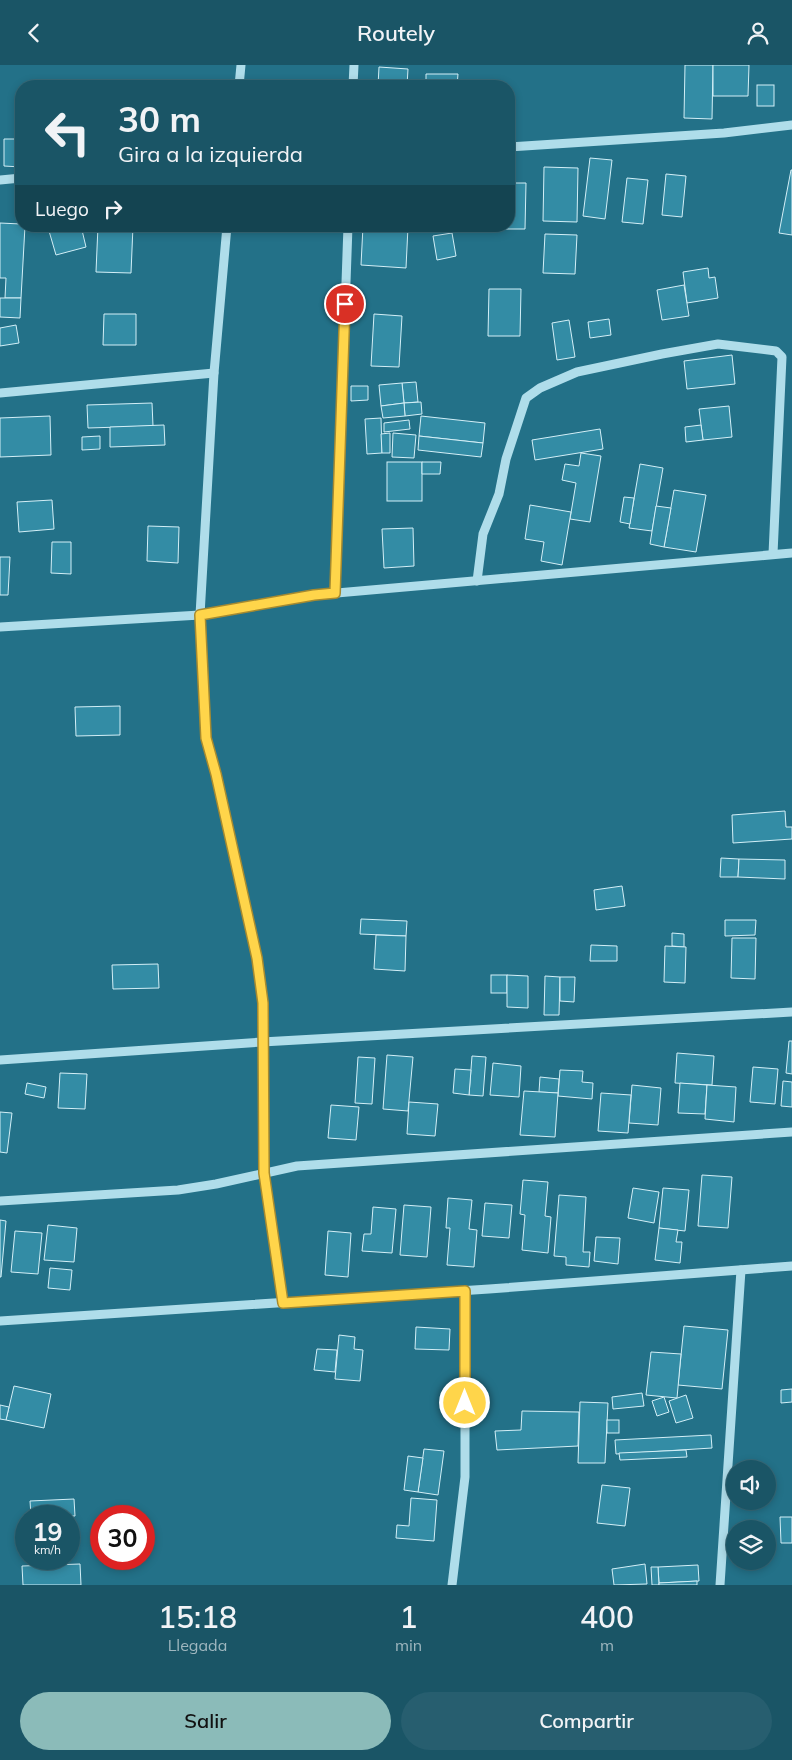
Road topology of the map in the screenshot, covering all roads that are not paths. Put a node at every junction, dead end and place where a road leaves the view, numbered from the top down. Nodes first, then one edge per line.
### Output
1 (241, 65) edge
2 (354, 65) edge
3 (240, 80) edge
4 (353, 80) edge
5 (792, 125) edge
6 (515, 147) edge
7 (15, 179) edge
8 (0, 180) edge
9 (226, 232) edge
10 (348, 232) edge
11 (214, 373) junction
12 (0, 393) edge
13 (792, 553) edge
14 (772, 554) junction
15 (476, 581) junction
16 (335, 593) junction
17 (200, 615) junction
18 (0, 627) edge
19 (792, 1012) edge
20 (262, 1041) junction
21 (0, 1059) edge
22 (792, 1132) edge
23 (264, 1173) junction
24 (0, 1201) edge
25 (792, 1266) edge
26 (741, 1270) junction
27 (465, 1291) junction
28 (283, 1303) junction
29 (0, 1321) edge
30 (452, 1585) edge
31 (720, 1585) edge

1 - 3 street
2 - 4 street
5 - 6 street
7 - 8 street
9 - 11 street
10 - 16 street
11 - 12 street
11 - 17 street
13 - 14 street
14 - 15 street
14 - 15 street
15 - 16 street
16 - 17 street
17 - 18 street
17 - 20 street
19 - 20 street
20 - 21 street
20 - 23 street
22 - 23 street
23 - 24 street
23 - 28 street
25 - 26 street
26 - 27 street
26 - 31 street
27 - 28 street
27 - 30 street
28 - 29 street

